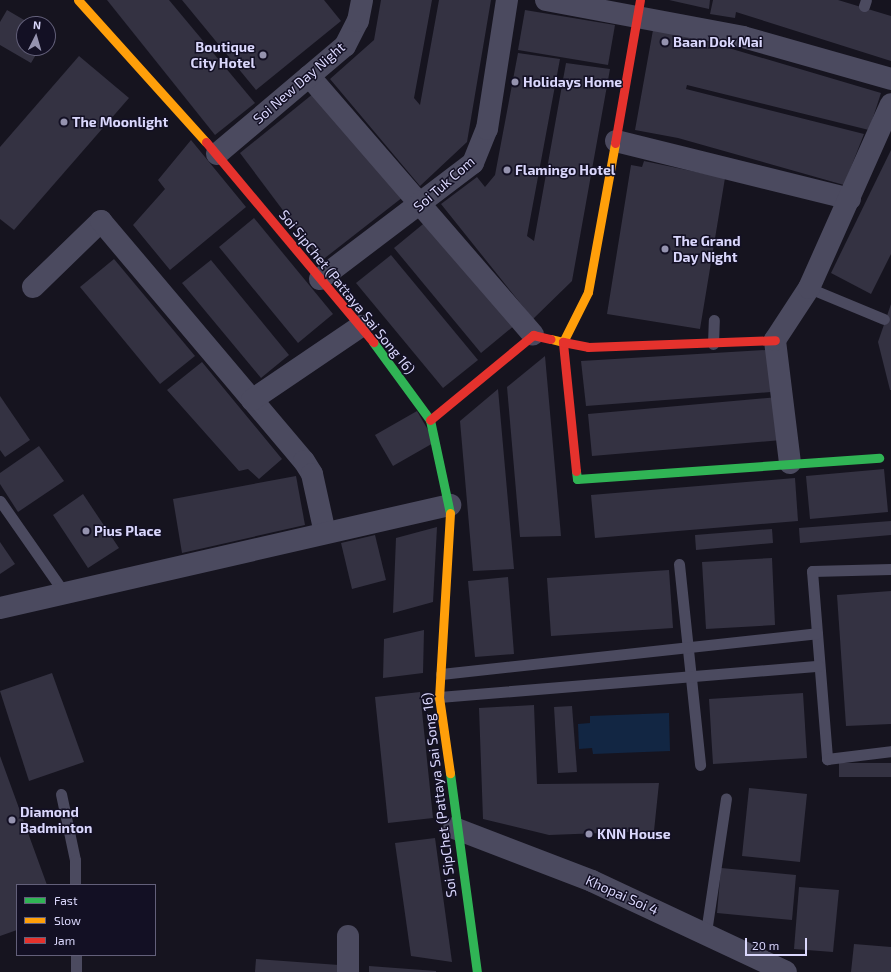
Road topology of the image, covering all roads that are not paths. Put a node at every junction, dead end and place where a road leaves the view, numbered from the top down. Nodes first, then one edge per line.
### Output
1 (78, 0) edge
2 (362, 0) edge
3 (507, 0) edge
4 (546, 0) edge
5 (638, 8) edge
6 (309, 76) junction
7 (891, 79) edge
8 (891, 104) edge
9 (616, 141) junction
10 (217, 154) junction
11 (850, 199) junction
12 (422, 204) junction
13 (320, 279) junction
14 (33, 287) dead end
15 (809, 288) junction
16 (884, 319) dead end
17 (714, 320) dead end
18 (361, 326) junction
19 (533, 335) junction
20 (775, 340) junction
21 (563, 342) junction
22 (713, 344) junction
23 (252, 400) junction
24 (430, 420) junction
25 (879, 458) dead end
26 (790, 463) junction
27 (0, 501) edge
28 (450, 505) junction
29 (325, 533) junction
30 (678, 564) dead end
31 (891, 569) edge
32 (65, 594) junction
33 (0, 608) edge
34 (817, 633) junction
35 (688, 647) junction
36 (819, 666) junction
37 (441, 674) junction
38 (691, 677) junction
39 (439, 697) junction
40 (891, 751) edge
41 (700, 765) dead end
42 (61, 794) dead end
43 (726, 798) dead end
44 (454, 828) junction
45 (75, 884) edge
46 (706, 932) junction
47 (348, 936) dead end
48 (76, 956) edge
49 (76, 972) edge
50 (348, 972) edge
51 (477, 972) edge
52 (786, 972) edge

1 - 10 street, Soi SipChet (Pattaya Sai Song 16)
2 - 6 street, Soi New Day Night
3 - 12 street, Soi Tuk Com
4 - 5 street
5 - 7 street
5 - 9 street
6 - 10 street, Soi New Day Night
6 - 12 street
8 - 11 street
9 - 11 street
9 - 21 street
10 - 13 street, Soi SipChet (Pattaya Sai Song 16)
11 - 15 street
12 - 13 street, Soi Tuk Com
12 - 19 street
13 - 18 street, Soi SipChet (Pattaya Sai Song 16)
14 - 23 street
15 - 16 lane
15 - 20 street
17 - 22 lane
18 - 23 street
18 - 24 street, Soi SipChet (Pattaya Sai Song 16)
19 - 21 street
19 - 24 street
20 - 22 street
20 - 26 street
21 - 22 street
21 - 26 street
23 - 29 street
24 - 28 street, Soi SipChet (Pattaya Sai Song 16)
25 - 26 street
27 - 32 lane
28 - 29 street
28 - 37 street, Soi SipChet (Pattaya Sai Song 16)
29 - 32 street
30 - 35 lane
31 - 34 lane
32 - 33 street
34 - 35 lane
34 - 36 lane
35 - 37 lane
35 - 38 lane
36 - 38 lane
36 - 40 lane
37 - 39 street, Soi SipChet (Pattaya Sai Song 16)
38 - 39 lane
38 - 41 lane
39 - 44 street, Soi SipChet (Pattaya Sai Song 16)
42 - 45 lane
43 - 46 lane
44 - 46 street, Khopai Soi 4
44 - 51 street, Soi SipChet (Pattaya Sai Song 16)
46 - 52 street, Khopai Soi 4
47 - 50 street
48 - 49 lane

